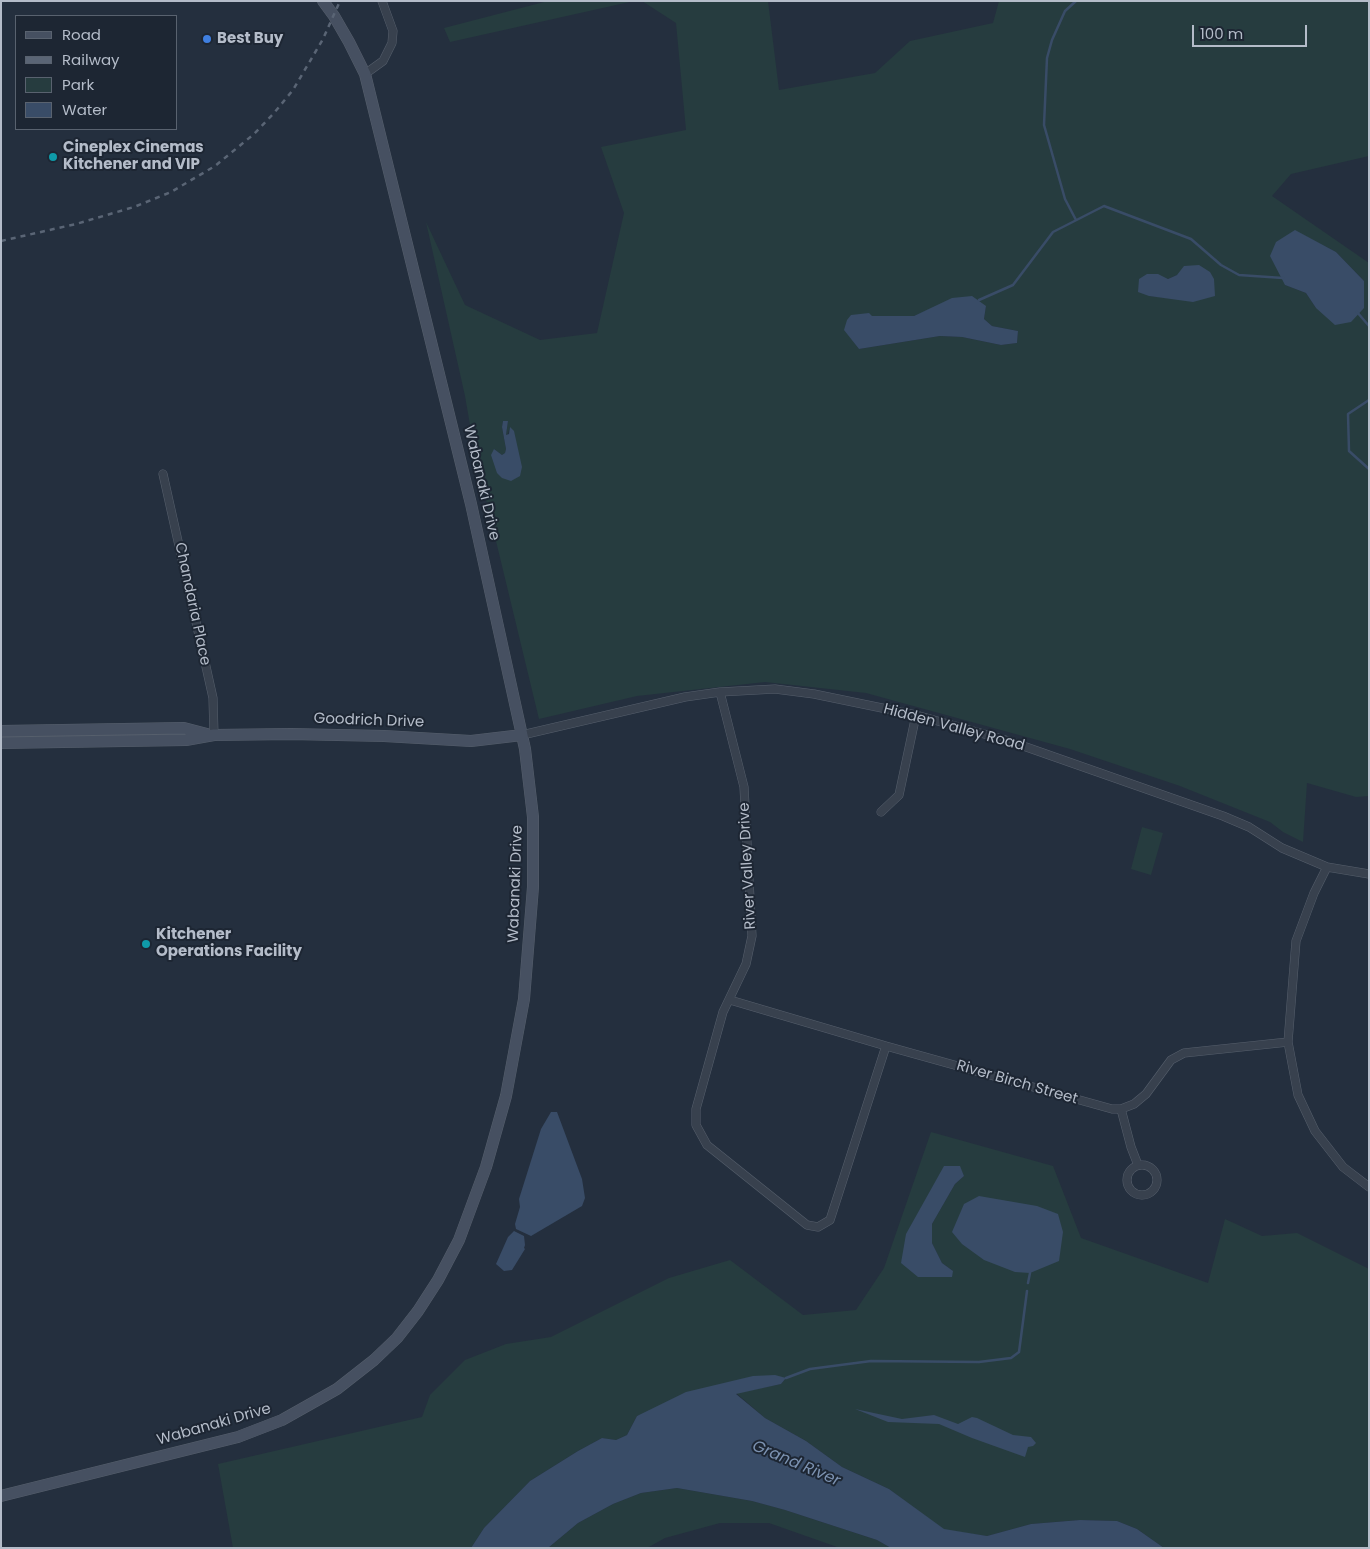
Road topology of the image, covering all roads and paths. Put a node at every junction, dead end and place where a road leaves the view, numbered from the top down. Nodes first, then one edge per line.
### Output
1 (323, 1) edge
2 (382, 1) edge
3 (365, 74) junction
4 (163, 474) dead end
5 (720, 692) junction
6 (916, 715) junction
7 (1, 731) edge
8 (214, 735) junction
9 (522, 735) junction
10 (1, 743) edge
11 (881, 812) dead end
12 (1327, 867) junction
13 (1369, 874) edge
14 (730, 1000) junction
15 (1288, 1042) junction
16 (886, 1046) junction
17 (1121, 1109) junction
18 (1138, 1165) junction
19 (1369, 1187) edge
20 (1, 1496) edge

1 - 3 street, Wabanaki Drive
2 - 3 street
3 - 9 street, Wabanaki Drive
4 - 8 street, Chandaria Place
5 - 6 street, Hidden Valley Road
5 - 9 street, Hidden Valley Road
5 - 14 street, River Valley Drive
6 - 11 street
6 - 12 street, Hidden Valley Road
7 - 8 street, Goodrich Drive
8 - 9 street, Goodrich Drive
8 - 10 street, Goodrich Drive
9 - 20 street, Wabanaki Drive
12 - 13 street, Hidden Valley Road
12 - 15 street
14 - 16 street, River Birch Street
14 - 16 street, River Valley Drive
15 - 17 street
15 - 19 street
16 - 17 street, River Birch Street
17 - 18 street
18 - 18 street

